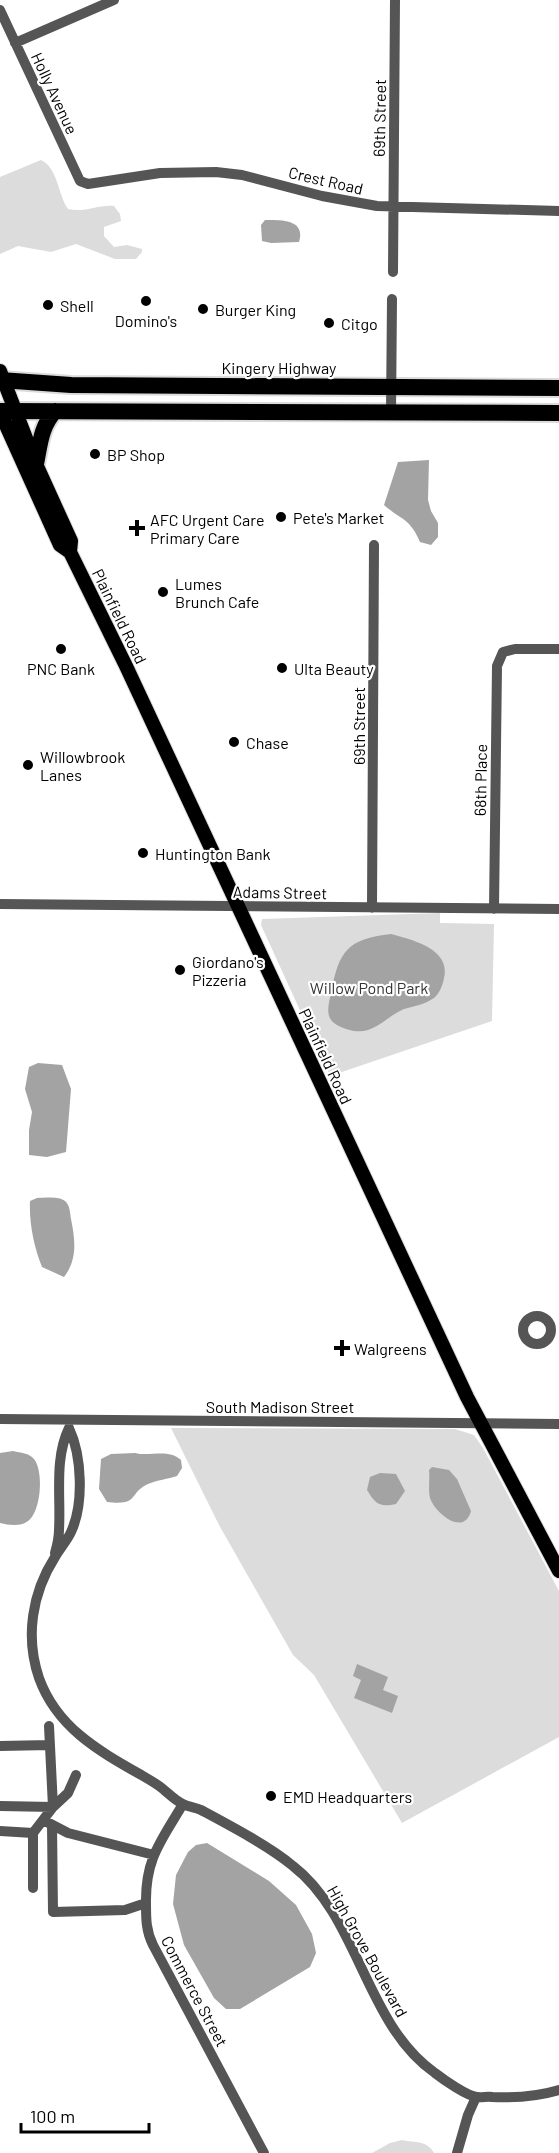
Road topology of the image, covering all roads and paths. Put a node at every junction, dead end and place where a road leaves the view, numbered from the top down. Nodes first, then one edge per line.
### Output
1 (114, 0) edge
2 (395, 0) edge
3 (0, 10) edge
4 (15, 43) junction
5 (88, 184) joint
6 (393, 207) junction
7 (559, 211) edge
8 (393, 272) dead end
9 (392, 299) dead end
10 (1, 377) edge
11 (391, 386) junction
12 (559, 388) edge
13 (55, 411) junction
14 (391, 411) junction
15 (5, 412) edge
16 (559, 413) edge
17 (36, 464) junction
18 (375, 545) dead end
19 (70, 552) junction
20 (559, 649) edge
21 (0, 904) edge
22 (238, 906) junction
23 (372, 908) junction
24 (494, 909) junction
25 (559, 909) edge
26 (0, 1419) edge
27 (479, 1423) junction
28 (559, 1424) edge
29 (55, 1556) junction
30 (559, 1571) edge
31 (49, 1726) dead end
32 (50, 1745) junction
33 (0, 1746) edge
34 (76, 1776) dead end
35 (183, 1804) junction
36 (0, 1806) edge
37 (53, 1807) junction
38 (48, 1822) junction
39 (0, 1831) edge
40 (33, 1833) junction
41 (154, 1855) junction
42 (33, 1888) dead end
43 (146, 1903) junction
44 (559, 2090) edge
45 (476, 2097) junction
46 (264, 2153) edge
47 (457, 2153) edge

1 - 4 street
2 - 6 street, 69th Street
3 - 4 street, Holly Avenue
4 - 5 street, Holly Avenue
5 - 6 street, Crest Road
6 - 7 street, Crest Road
6 - 8 street, 69th Street
9 - 11 street
10 - 11 highway, Kingery Highway
10 - 15 main road, Plainfield Road
11 - 12 highway, Kingery Highway
11 - 14 street
13 - 14 highway
13 - 15 highway
13 - 17 highway
14 - 16 highway
15 - 17 main road, Plainfield Road
15 - 19 main road, Plainfield Road
17 - 19 main road, Plainfield Road
18 - 23 street, 69th Street
19 - 22 main road, Plainfield Road
20 - 24 street, 68th Place
21 - 22 street, Adams Street
22 - 23 street, Adams Street
22 - 27 main road, Plainfield Road
23 - 24 street, Adams Street
24 - 25 street, Adams Street
26 - 27 street, South Madison Street
27 - 28 street, South Madison Street
27 - 30 main road, Plainfield Road
29 - 29 street, High Grove Boulevard
29 - 35 street, High Grove Boulevard
31 - 32 street
32 - 33 street
32 - 37 street
34 - 37 street
35 - 41 street, Commerce Street
35 - 45 street, High Grove Boulevard
36 - 37 street
37 - 38 street
38 - 40 street
38 - 41 street
38 - 43 street
39 - 40 street
40 - 42 street
41 - 43 street, Commerce Street
43 - 46 street, Commerce Street
44 - 45 street, High Grove Boulevard
45 - 47 street

